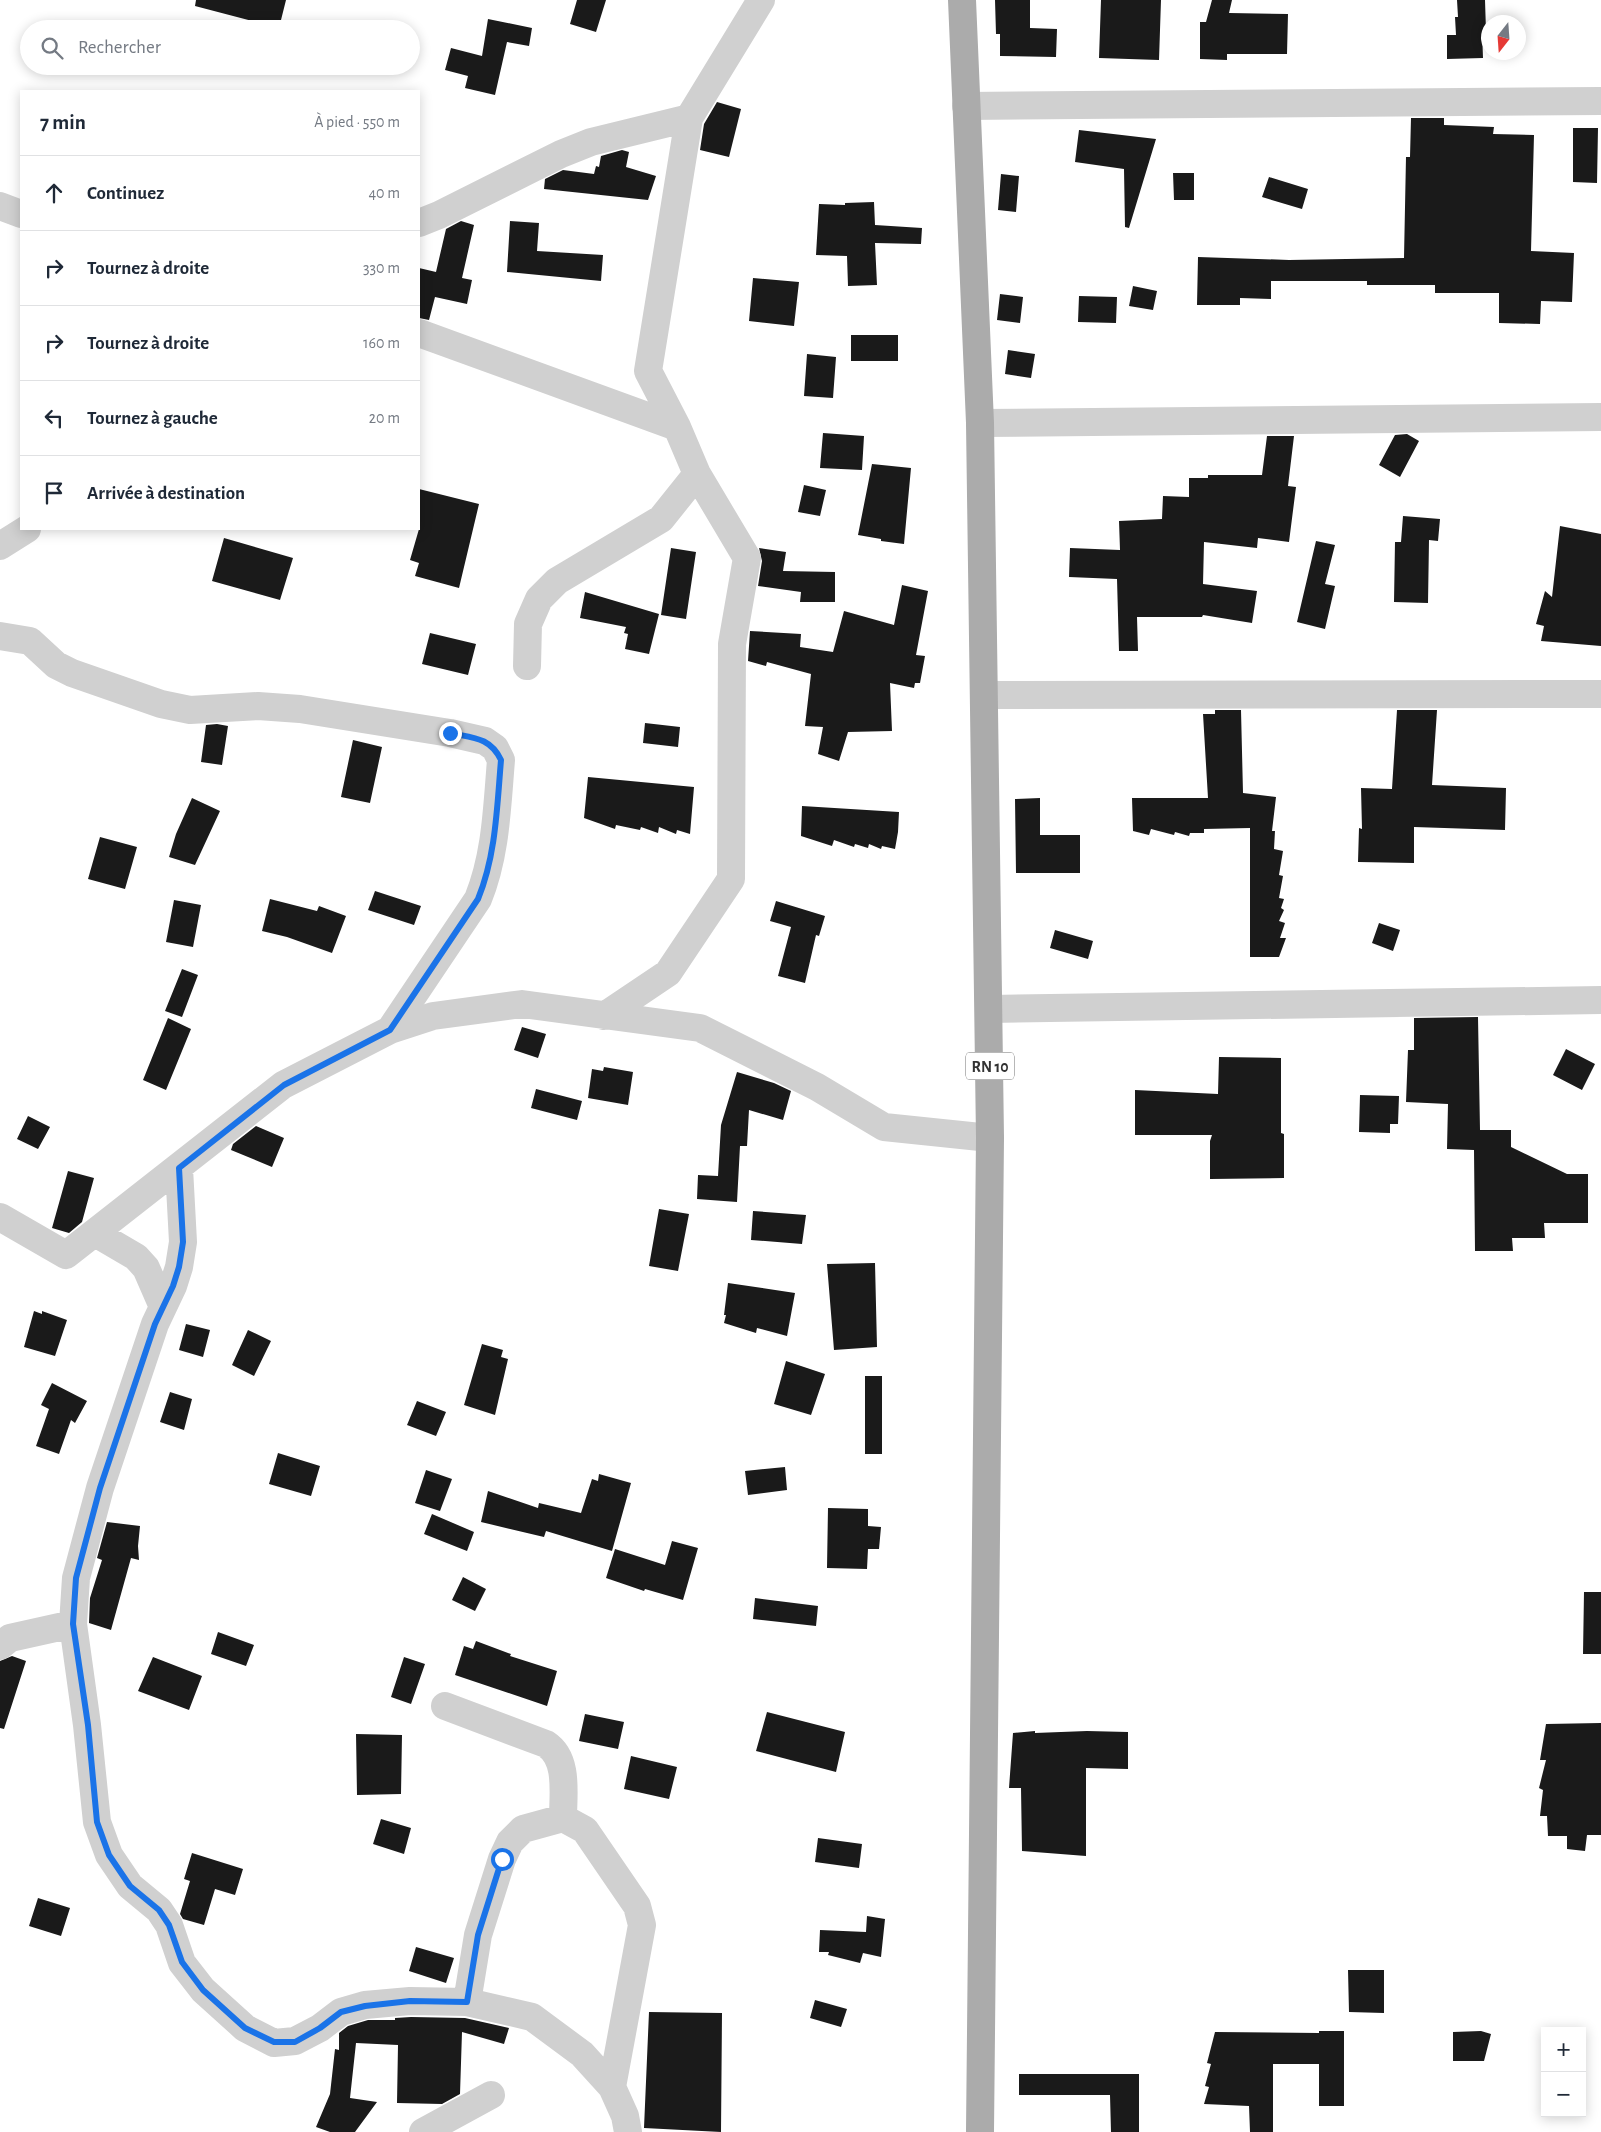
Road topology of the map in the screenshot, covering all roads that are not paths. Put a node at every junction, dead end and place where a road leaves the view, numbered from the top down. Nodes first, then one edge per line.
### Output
1 (761, 0) edge
2 (962, 0) edge
3 (1601, 101) edge
4 (966, 106) junction
5 (689, 118) junction
6 (0, 206) edge
7 (20, 214) edge
8 (420, 223) edge
9 (420, 333) edge
10 (1601, 417) edge
11 (980, 423) junction
12 (678, 427) junction
13 (697, 474) junction
14 (24, 530) edge
15 (0, 546) edge
16 (0, 636) edge
17 (527, 666) dead end
18 (1601, 694) edge
19 (984, 695) junction
20 (1601, 1000) edge
21 (990, 1009) junction
22 (604, 1016) junction
23 (390, 1030) junction
24 (990, 1138) junction
25 (179, 1168) junction
26 (0, 1218) edge
27 (95, 1233) junction
28 (163, 1307) junction
29 (73, 1624) junction
30 (0, 1646) edge
31 (445, 1706) dead end
32 (563, 1818) junction
33 (467, 2002) junction
34 (612, 2087) junction
35 (491, 2095) dead end
36 (423, 2132) edge
37 (628, 2132) edge
38 (980, 2132) edge

1 - 5 street
2 - 4 main road, RN 10
3 - 4 street
4 - 11 main road, RN 10
5 - 8 street
5 - 12 street
6 - 7 street
9 - 12 street
10 - 11 street
11 - 19 main road, RN 10
12 - 13 street
13 - 17 street
13 - 22 street
14 - 15 street
16 - 23 street
18 - 19 street
19 - 21 main road, RN 10
20 - 21 street
21 - 24 main road, RN 10
22 - 23 street
22 - 24 street
23 - 25 street
24 - 38 main road, RN 10
25 - 27 street
25 - 28 street
26 - 27 street
27 - 28 street
28 - 29 street
29 - 30 street
29 - 33 street
31 - 32 street
32 - 33 street
32 - 34 street
33 - 34 street
34 - 37 street
35 - 36 street

